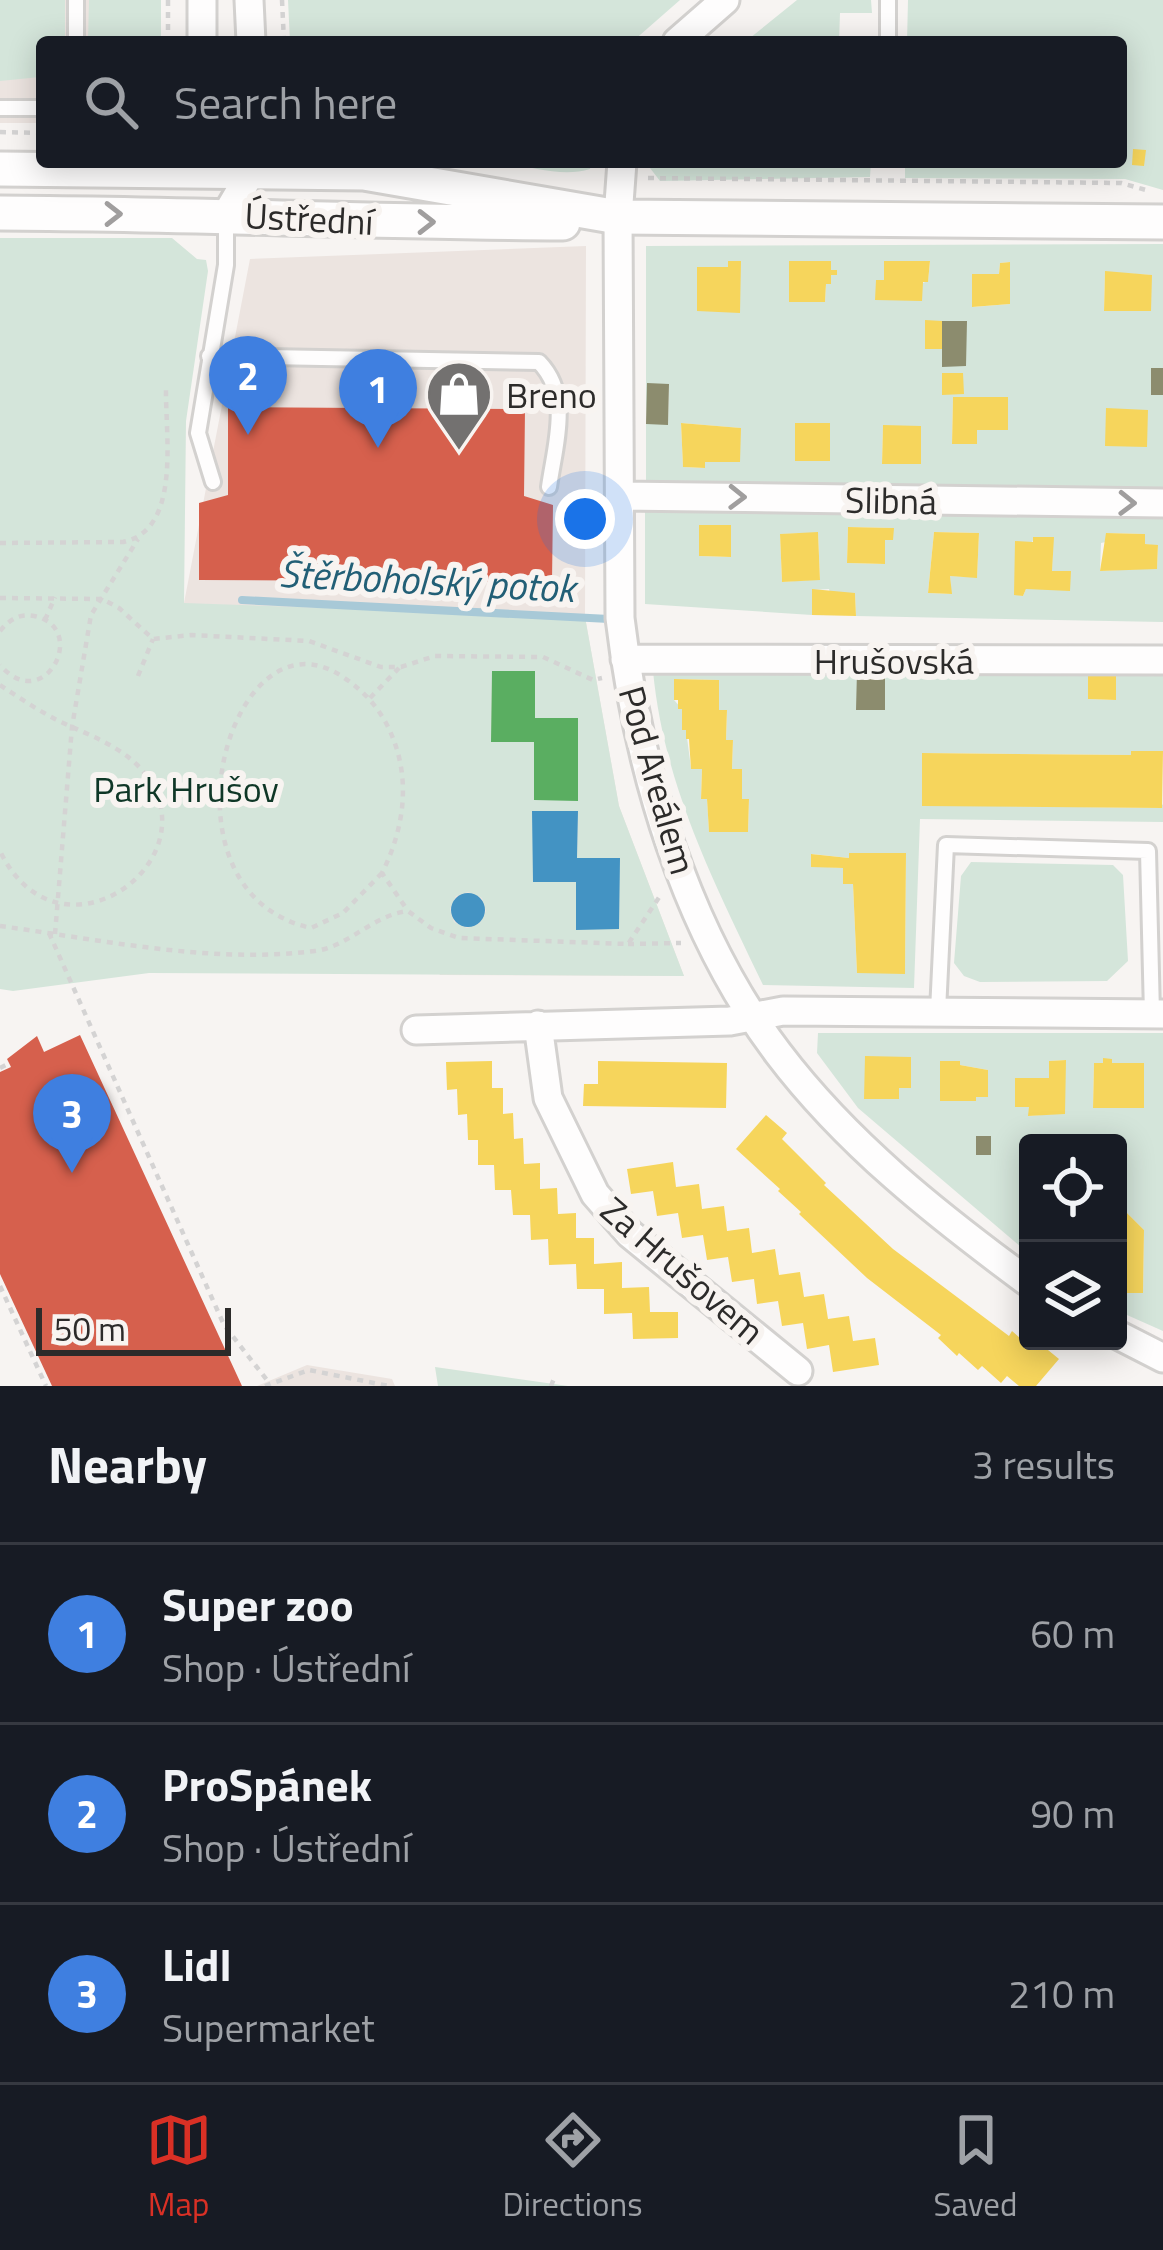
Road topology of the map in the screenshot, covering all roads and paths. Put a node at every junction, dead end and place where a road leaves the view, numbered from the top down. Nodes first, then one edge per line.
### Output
1 (76, 0) edge
2 (168, 0) edge
3 (202, 0) edge
4 (249, 0) edge
5 (282, 0) edge
6 (725, 0) edge
7 (888, 0) edge
8 (76, 36) edge
9 (168, 36) edge
10 (202, 36) edge
11 (251, 36) edge
12 (284, 36) edge
13 (684, 36) edge
14 (888, 36) edge
15 (0, 108) edge
16 (36, 108) edge
17 (0, 132) edge
18 (36, 133) edge
19 (50, 168) edge
20 (202, 168) edge
21 (253, 168) edge
22 (282, 168) edge
23 (0, 169) edge
24 (621, 170) edge
25 (1163, 194) edge
26 (0, 213) edge
27 (226, 215) junction
28 (618, 217) junction
29 (1163, 222) edge
30 (209, 356) junction
31 (166, 388) dead end
32 (213, 482) dead end
33 (549, 487) dead end
34 (620, 496) junction
35 (1163, 503) edge
36 (137, 539) junction
37 (0, 543) edge
38 (55, 597) junction
39 (0, 598) edge
40 (102, 599) junction
41 (45, 620) junction
42 (0, 631) edge
43 (153, 639) junction
44 (624, 652) junction
45 (1163, 660) edge
46 (0, 665) edge
47 (401, 667) junction
48 (138, 676) dead end
49 (0, 685) edge
50 (370, 698) junction
51 (72, 727) junction
52 (0, 851) edge
53 (382, 873) junction
54 (665, 889) dead end
55 (58, 903) junction
56 (408, 911) junction
57 (0, 926) edge
58 (52, 933) junction
59 (689, 943) dead end
60 (628, 944) junction
61 (938, 1011) junction
62 (1157, 1014) edge
63 (754, 1017) junction
64 (538, 1025) junction
65 (416, 1030) dead end
66 (1019, 1275) edge
67 (0, 1286) edge
68 (1127, 1340) edge
69 (1163, 1358) edge
70 (798, 1371) dead end
71 (555, 1376) dead end
72 (268, 1385) edge
73 (46, 1386) edge
74 (389, 1386) edge
75 (551, 1386) edge

1 - 8 lane
2 - 9 path
3 - 10 street
4 - 11 street
5 - 12 path
6 - 13 street
7 - 14 lane
15 - 16 lane
17 - 18 path
19 - 23 street, Ústřední
20 - 27 street
21 - 27 street
22 - 28 street, Ústřední
24 - 25 path
24 - 28 street, Pod Areálem
26 -> 27 street, Ústřední
27 -> 28 street, Ústřední
27 - 30 lane
28 - 29 street, Ústřední
28 - 34 street, Pod Areálem
30 - 32 lane
30 - 33 lane
31 - 36 path
34 -> 35 street, Slibná
34 - 44 street, Pod Areálem
36 - 37 path
36 - 40 path
38 - 39 path
38 - 40 path
38 - 41 path
40 - 43 path
40 - 51 path
41 - 42 path
41 - 46 path
43 - 47 path
43 - 48 path
44 - 45 street, Hrušovská
44 - 47 path
44 - 63 street, Pod Areálem
47 - 50 path
49 - 51 path
50 - 53 path
50 - 53 path
51 - 55 path
51 - 55 path
52 - 55 path
53 - 56 path
54 - 60 path
55 - 58 path
56 - 58 path
56 - 60 path
57 - 58 path
58 - 72 path
59 - 60 path
61 - 62 street
61 - 62 lane
61 - 63 street
63 - 64 street
63 - 66 street, Pod Areálem
64 - 65 street
64 - 70 street, Za Hrušovem
67 - 73 path
68 - 69 street
71 - 75 path
72 - 74 path

